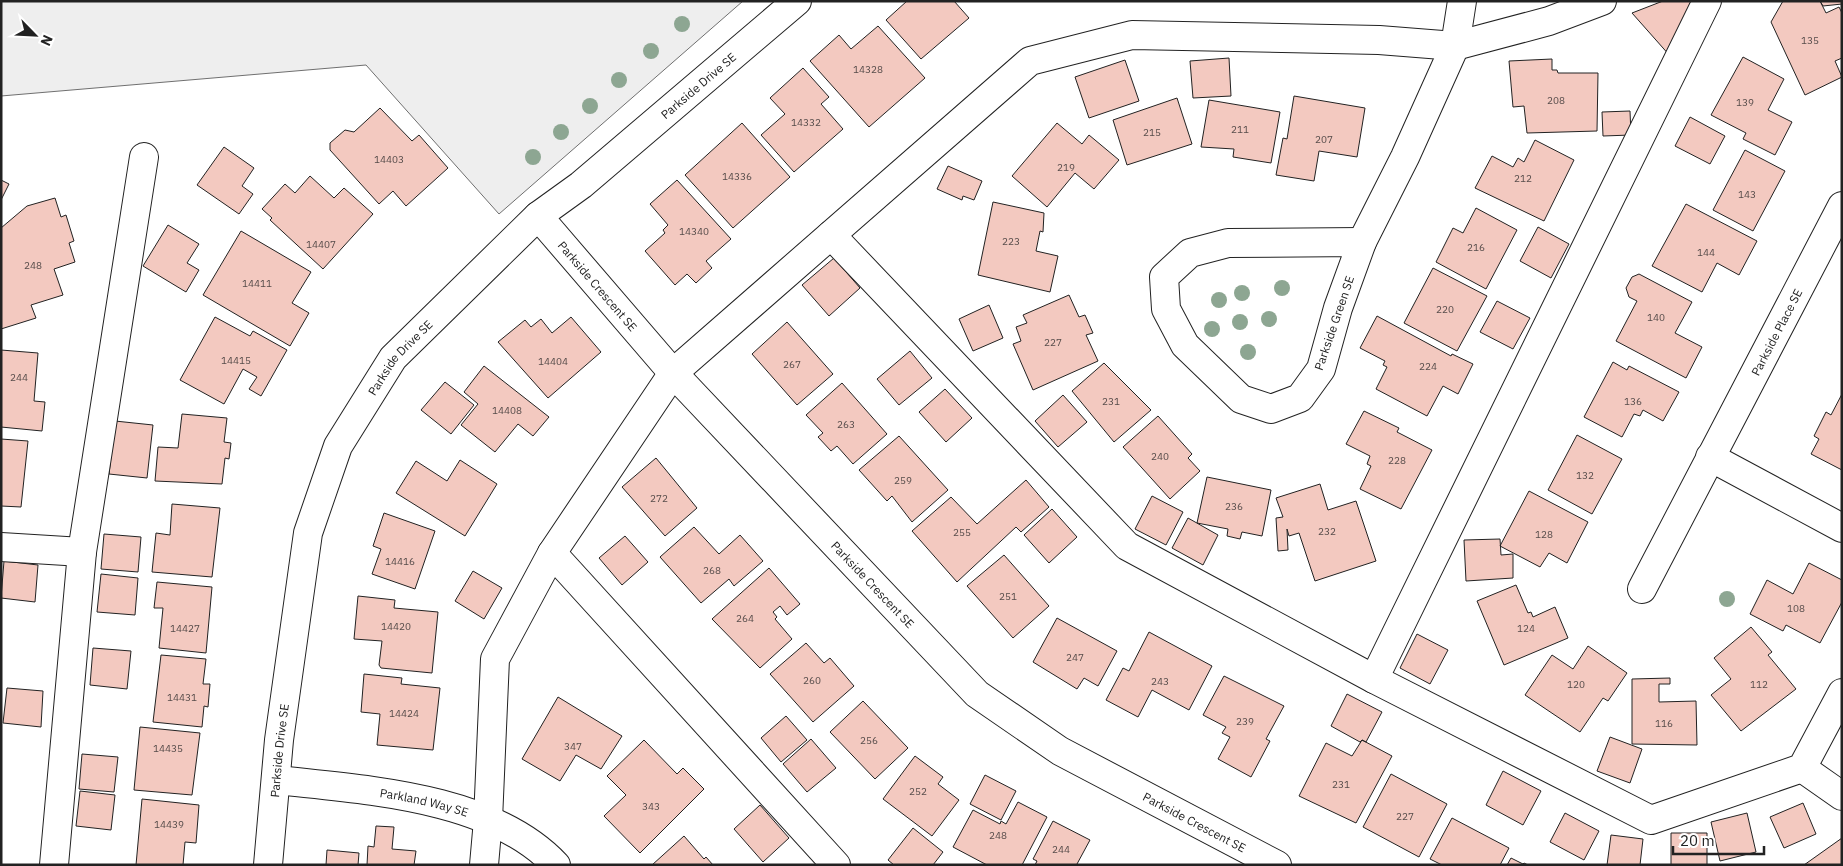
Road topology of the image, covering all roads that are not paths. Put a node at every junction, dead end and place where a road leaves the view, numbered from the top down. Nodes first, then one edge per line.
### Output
1 (797, 1) edge
2 (1462, 1) edge
3 (1602, 1) edge
4 (1707, 1) edge
5 (1455, 46) junction
6 (144, 157) dead end
7 (1842, 206) edge
8 (538, 216) junction
9 (831, 235) junction
10 (1362, 242) junction
11 (673, 373) junction
12 (1710, 457) junction
13 (1842, 528) edge
14 (1, 547) edge
15 (82, 552) junction
16 (552, 553) junction
17 (1642, 589) dead end
18 (1374, 680) junction
19 (1842, 694) edge
20 (1802, 768) junction
21 (277, 780) junction
22 (1842, 796) edge
23 (488, 820) junction
24 (1241, 856) edge
25 (54, 865) edge
26 (268, 865) edge
27 (484, 865) edge
28 (556, 865) edge
29 (836, 865) edge
30 (1277, 865) edge

1 - 8 street, Parkside Drive SE
2 - 5 street, Parkside Green SE
3 - 5 street
4 - 18 street
5 - 9 street
5 - 10 street, Parkside Green SE
6 - 15 street
7 - 12 street, Parkside Place SE
8 - 11 street, Parkside Crescent SE
8 - 21 street, Parkside Drive SE
9 - 11 street
9 - 18 street
10 - 10 street, Parkside Green SE
11 - 16 street
11 - 24 street, Parkside Crescent SE
12 - 13 street
12 - 17 street, Parkside Place SE
14 - 15 street
15 - 25 street
16 - 23 street
16 - 29 street
18 - 20 street
19 - 20 street
20 - 22 street
21 - 23 street, Parkland Way SE
21 - 26 street, Parkside Drive SE
23 - 27 street
23 - 28 street, Parkland Way SE
24 - 30 street, Parkside Crescent SE

